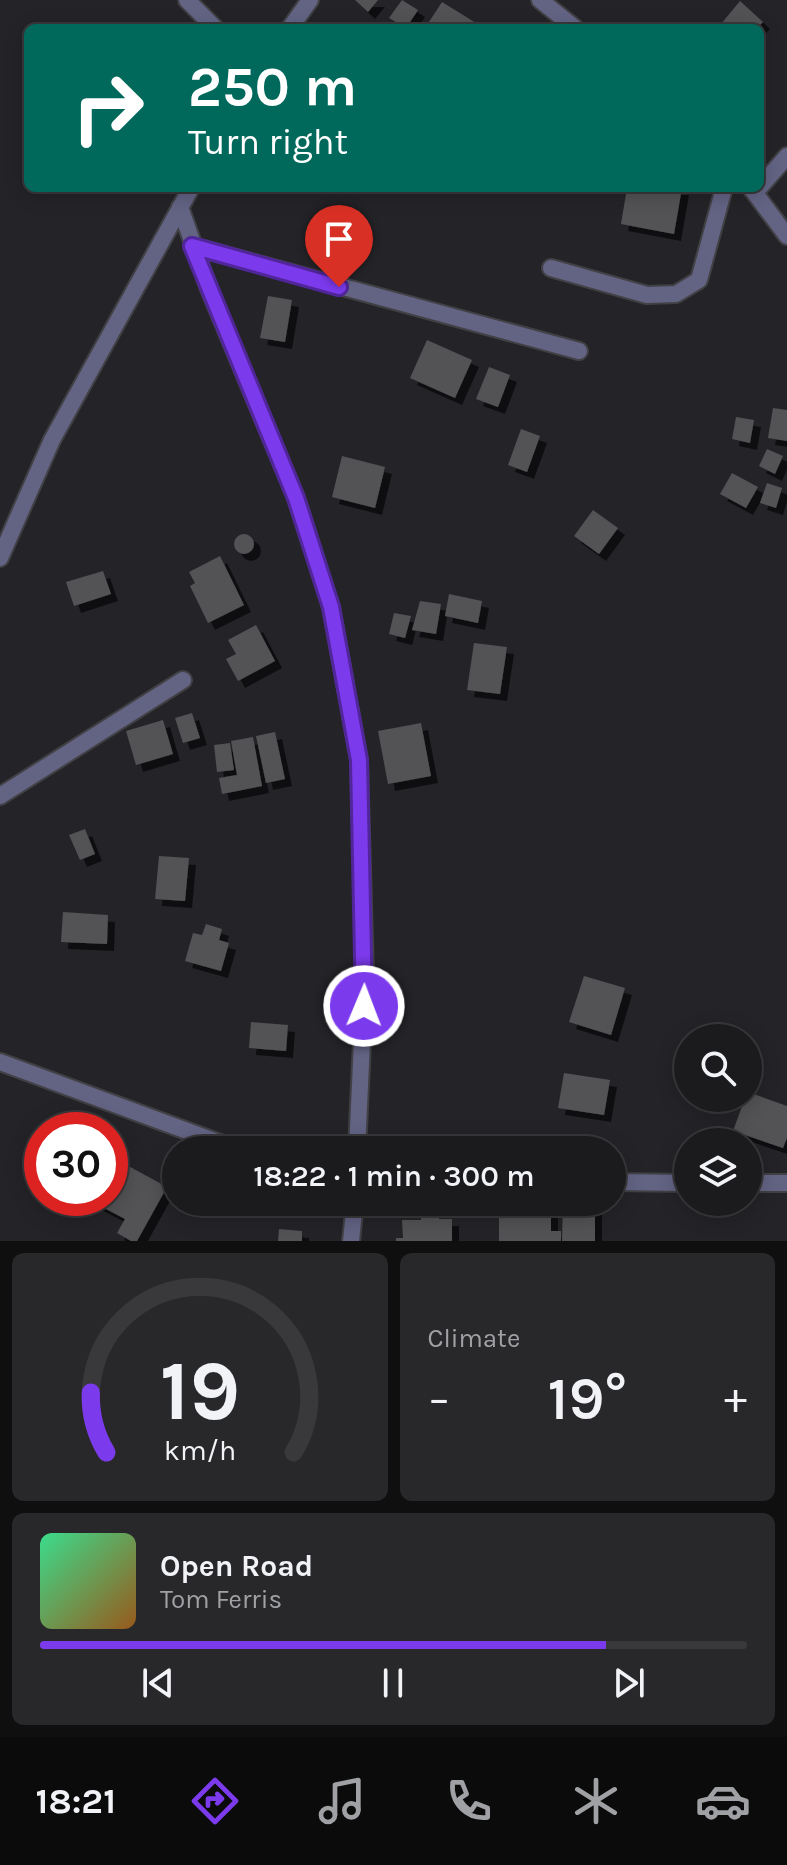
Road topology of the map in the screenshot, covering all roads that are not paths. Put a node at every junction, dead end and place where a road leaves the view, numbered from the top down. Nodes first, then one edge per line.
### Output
1 (187, 0) edge
2 (310, 0) edge
3 (540, 0) edge
4 (211, 24) edge
5 (293, 24) edge
6 (570, 24) edge
7 (787, 156) edge
8 (764, 180) edge
9 (189, 192) edge
10 (723, 192) edge
11 (758, 192) edge
12 (180, 207) junction
13 (787, 236) edge
14 (192, 246) junction
15 (551, 268) dead end
16 (579, 351) dead end
17 (0, 558) edge
18 (183, 680) dead end
19 (0, 796) edge
20 (0, 1062) edge
21 (201, 1136) edge
22 (358, 1136) edge
23 (626, 1182) edge
24 (674, 1183) edge
25 (762, 1183) edge
26 (787, 1183) edge
27 (354, 1216) edge
28 (351, 1241) edge

1 - 4 street
2 - 5 street
3 - 6 street
7 - 8 street
9 - 12 street
10 - 15 street
11 - 13 street
12 - 14 street
12 - 17 street
14 - 16 street
14 - 22 street
18 - 19 street
20 - 21 street
23 - 24 street
25 - 26 street
27 - 28 street

